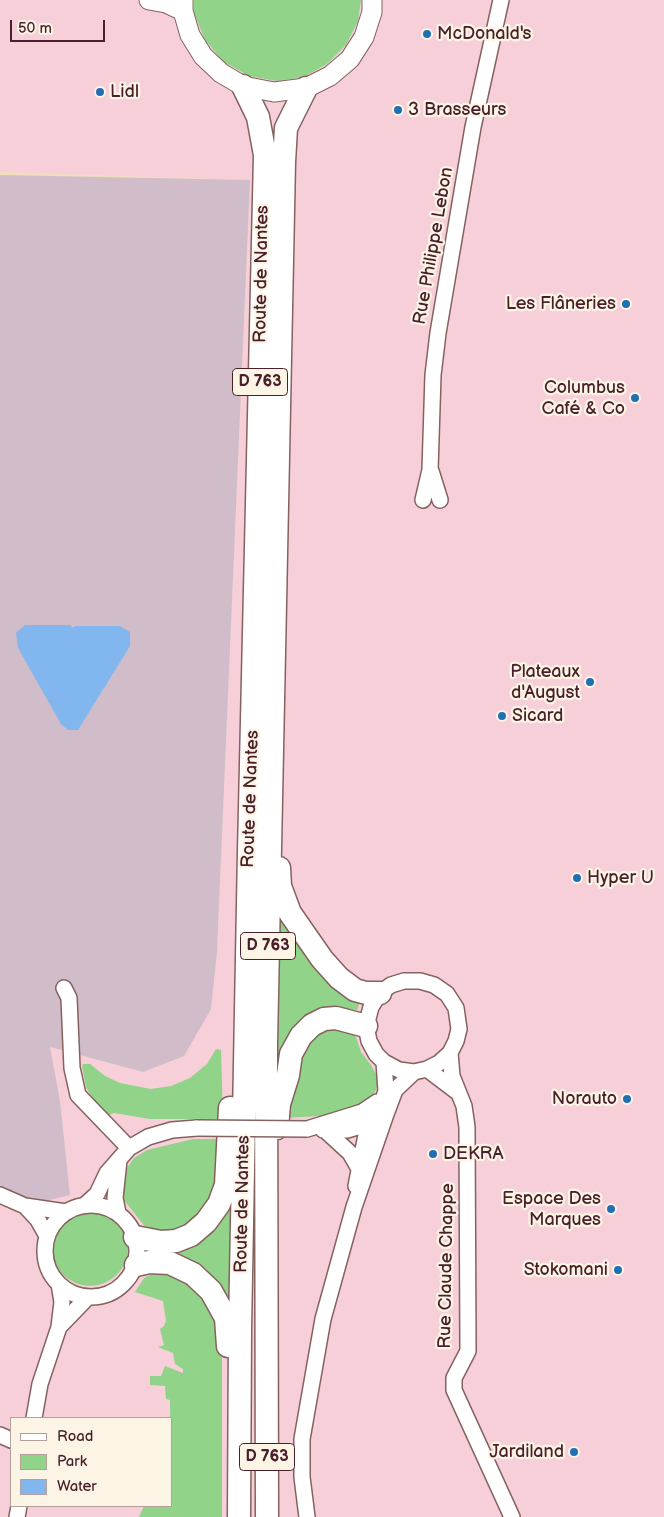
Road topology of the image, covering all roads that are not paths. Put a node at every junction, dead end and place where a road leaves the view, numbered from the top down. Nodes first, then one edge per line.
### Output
1 (149, 0) edge
2 (372, 0) edge
3 (501, 0) edge
4 (183, 6) edge
5 (243, 86) junction
6 (306, 88) junction
7 (430, 470) junction
8 (423, 500) dead end
9 (440, 500) dead end
10 (271, 785) junction
11 (249, 851) junction
12 (64, 988) dead end
13 (380, 993) junction
14 (366, 1026) junction
15 (450, 1053) junction
16 (384, 1062) junction
17 (420, 1071) junction
18 (386, 1091) junction
19 (456, 1091) junction
20 (386, 1114) junction
21 (368, 1125) junction
22 (307, 1128) junction
23 (326, 1131) junction
24 (124, 1154) junction
25 (265, 1163) junction
26 (358, 1166) junction
27 (0, 1195) edge
28 (85, 1205) junction
29 (25, 1206) junction
30 (354, 1207) junction
31 (66, 1212) junction
32 (118, 1213) junction
33 (47, 1236) junction
34 (135, 1237) junction
35 (136, 1265) junction
36 (59, 1284) junction
37 (87, 1298) junction
38 (60, 1327) junction
39 (34, 1417) edge
40 (239, 1424) junction
41 (239, 1517) edge
42 (267, 1517) edge
43 (307, 1517) edge
44 (512, 1517) edge

1 - 4 main road
2 - 6 main road
3 - 7 street, Rue Philippe Lebon
4 - 5 main road
5 - 6 main road
5 - 11 highway, Route de Nantes / D 763
6 - 10 highway, Route de Nantes / D 763
7 - 8 street, Rue Philippe Lebon
7 - 9 street
10 - 13 highway
10 - 25 highway, Route de Nantes / D 763
11 - 34 highway
11 - 40 highway, Route de Nantes / D 763
12 - 24 street
13 - 14 street
13 - 15 street
14 - 16 street
14 - 25 highway
15 - 17 street
15 - 19 street, Rue Claude Chappe
16 - 17 street
16 - 18 street
17 - 19 street
17 - 20 street
18 - 21 street
18 - 22 street
19 - 44 street, Rue Claude Chappe
20 - 21 street
20 - 30 street
21 - 23 street
21 - 26 street
22 - 23 street
22 - 24 street, bridge
23 - 26 street
24 - 28 street
24 - 32 street
25 - 42 highway, Route de Nantes / D 763
26 - 30 street
27 - 29 street
28 - 31 street
28 - 32 street
29 - 31 street
29 - 33 street
30 - 43 street
31 - 33 street
32 - 34 street
33 - 36 street
34 - 35 street
35 - 37 street
35 - 40 highway
36 - 37 street
36 - 38 street
37 - 38 street
38 - 39 street
40 - 41 highway, Route de Nantes / D 763

